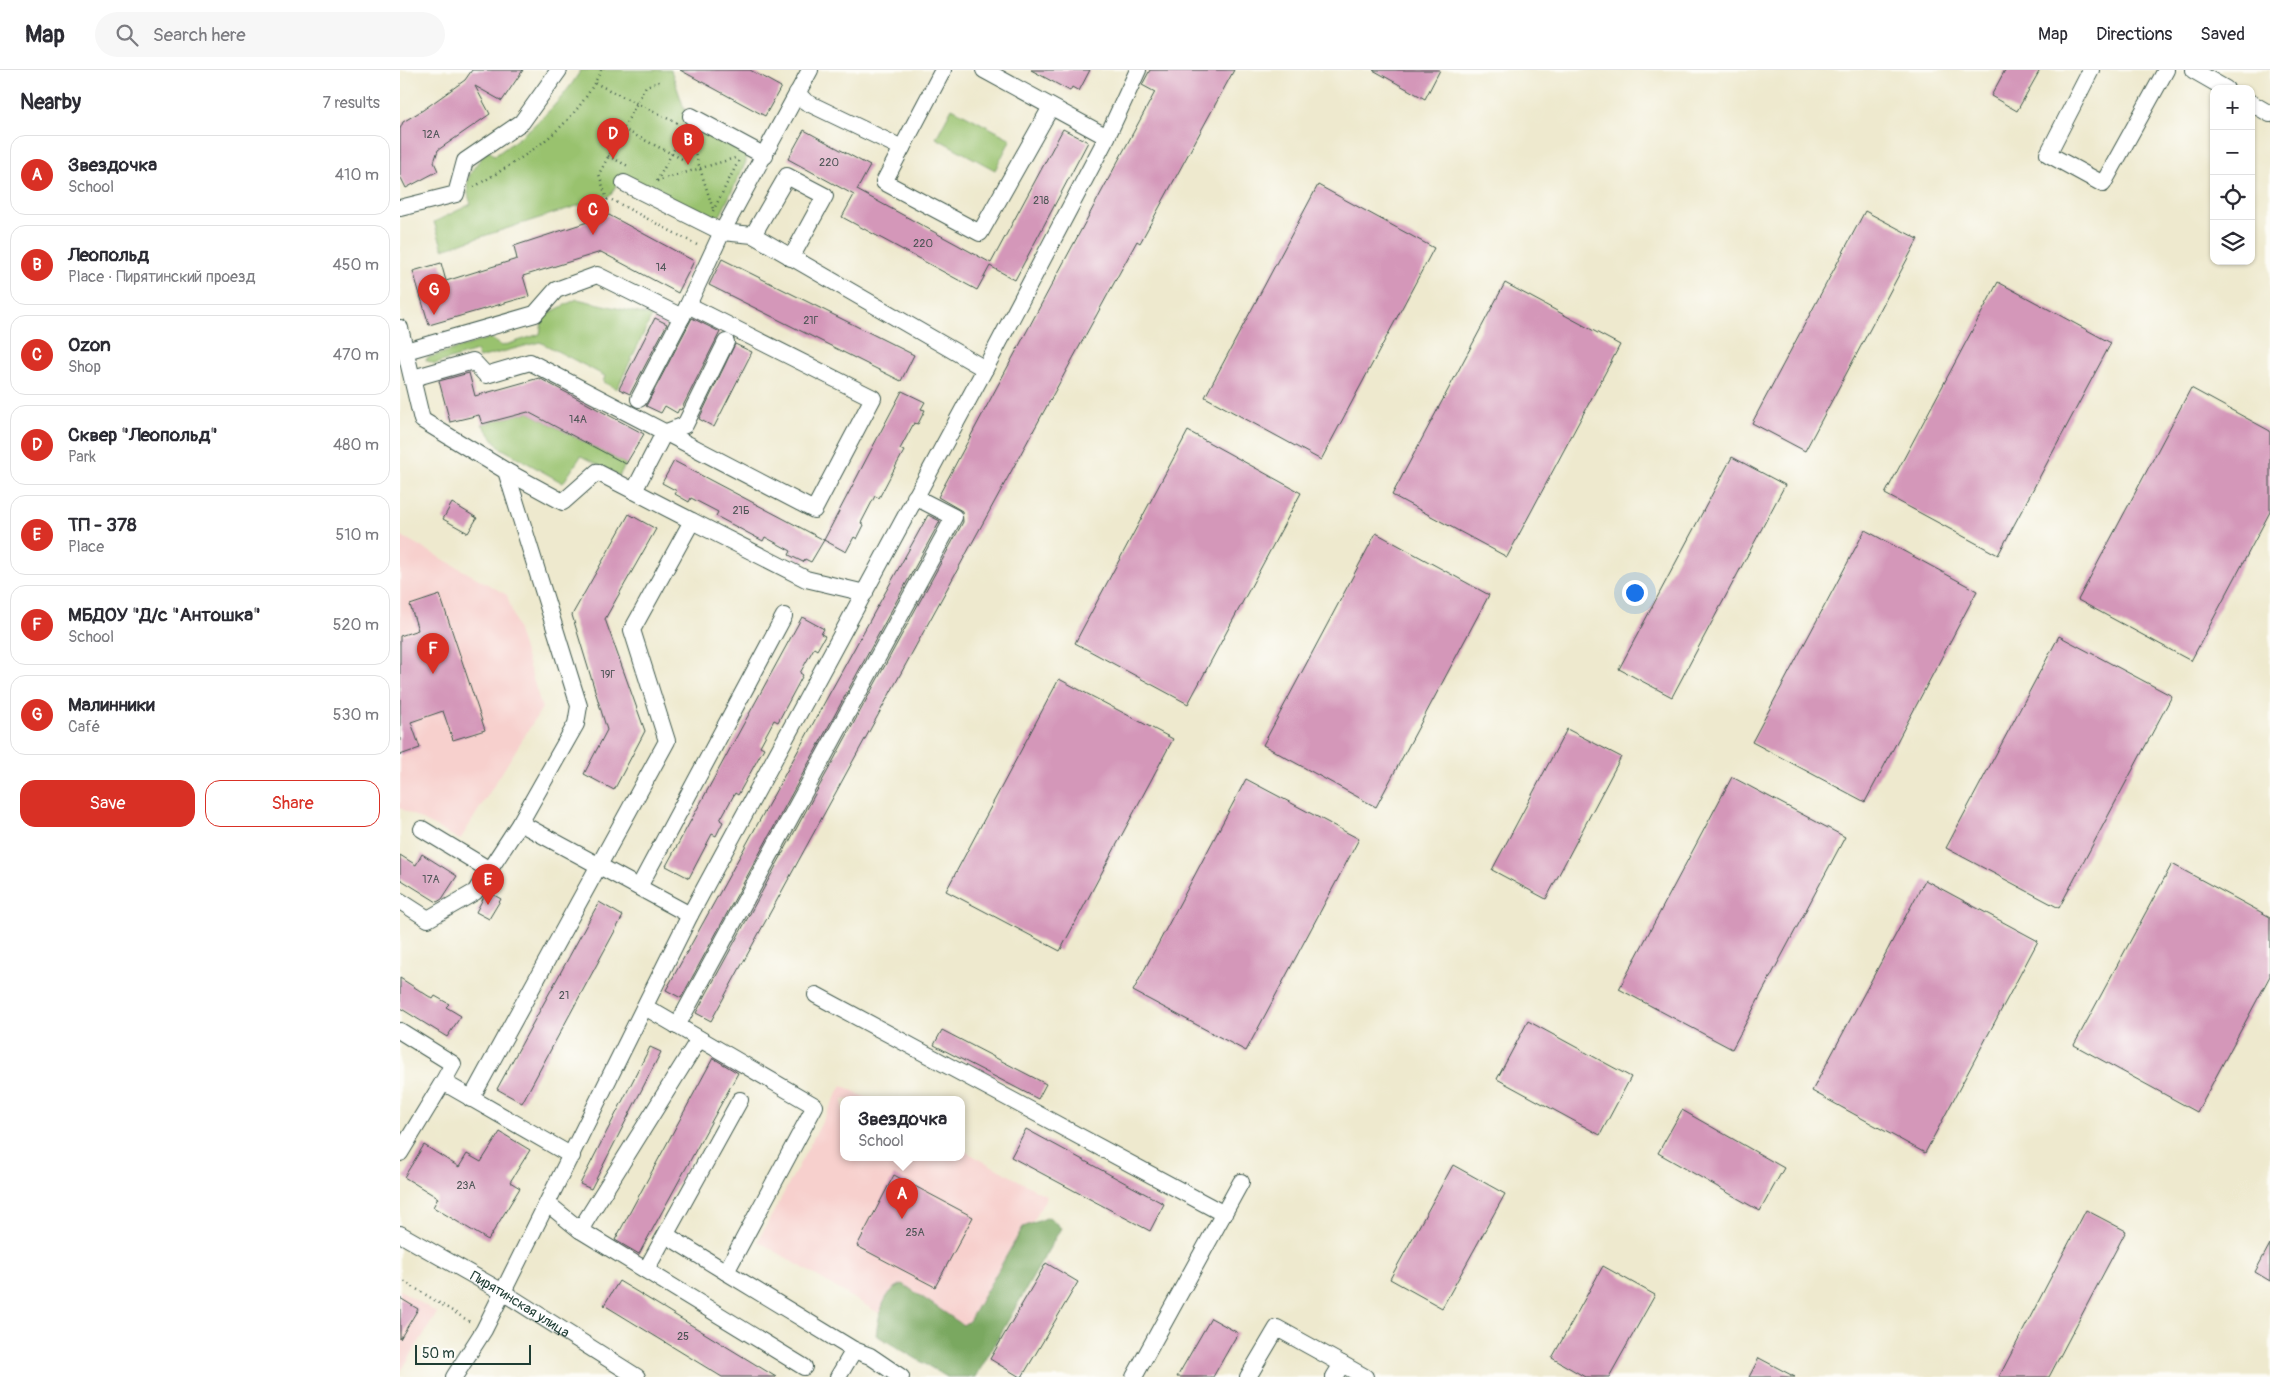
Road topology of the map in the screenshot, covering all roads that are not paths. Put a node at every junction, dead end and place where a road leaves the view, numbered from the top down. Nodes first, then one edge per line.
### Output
1 (559, 70) edge
2 (944, 70) edge
3 (984, 70) edge
4 (2091, 70) edge
5 (2166, 70) edge
6 (2192, 70) edge
7 (806, 71) edge
8 (1131, 72) edge
9 (2219, 85) edge
10 (797, 93) junction
11 (2255, 105) edge
12 (1051, 107) junction
13 (2270, 114) edge
14 (687, 124) road end
15 (1107, 137) junction
16 (902, 148) junction
17 (765, 156) junction
18 (624, 183) dead end
19 (400, 208) edge
20 (722, 232) junction
21 (753, 235) junction
22 (791, 258) junction
23 (685, 311) junction
24 (400, 328) edge
25 (726, 342) dead end
26 (406, 351) junction
27 (985, 369) junction
28 (413, 378) junction
29 (640, 399) dead end
30 (664, 433) junction
31 (506, 472) junction
32 (634, 491) junction
33 (916, 497) junction
34 (692, 521) junction
35 (865, 593) junction
36 (784, 616) dead end
37 (520, 822) junction
38 (422, 829) dead end
39 (600, 866) junction
40 (488, 869) junction
41 (639, 887) junction
42 (400, 901) edge
43 (690, 915) junction
44 (816, 995) dead end
45 (645, 1007) junction
46 (677, 1026) junction
47 (400, 1031) edge
48 (699, 1039) junction
49 (443, 1082) junction
50 (472, 1099) junction
51 (740, 1100) dead end
52 (406, 1130) edge
53 (400, 1153) edge
54 (572, 1156) junction
55 (1241, 1182) dead end
56 (548, 1204) junction
57 (1224, 1214) junction
58 (580, 1230) junction
59 (400, 1234) edge
60 (666, 1235) junction
61 (646, 1270) junction
62 (726, 1272) junction
63 (502, 1292) junction
64 (854, 1350) junction
65 (804, 1367) dead end
66 (1338, 1371) edge
67 (631, 1375) edge
68 (454, 1377) edge
69 (838, 1377) edge
70 (901, 1377) edge
71 (1134, 1377) edge
72 (1248, 1377) edge
73 (1365, 1377) edge

1 - 19 street
2 - 16 street
3 - 12 street
4 - 5 street
6 - 9 street
7 - 10 street
8 - 15 street
10 - 16 street
10 - 17 street
11 - 13 street
12 - 15 street
12 - 16 street
14 - 17 street
15 - 27 street
17 - 20 street
18 - 20 street
20 - 21 street
20 - 23 street
21 - 22 street
21 - 22 street
22 - 27 street
23 - 26 street
23 - 29 street
23 - 30 street
24 - 26 street
25 - 30 street
26 - 28 street
27 - 33 street
28 - 30 street
28 - 31 street
30 - 32 street
31 - 32 street
31 - 37 street
32 - 34 street
33 - 35 street
33 - 46 street
34 - 35 street
34 - 39 street
35 - 43 street
36 - 41 street
37 - 39 street
37 - 40 street
38 - 40 street
39 - 41 street
39 - 50 street
40 - 42 street
41 - 43 street
43 - 45 street
44 - 57 street
45 - 46 street
45 - 54 street
46 - 48 street
47 - 49 street
48 - 58 street
48 - 62 street
49 - 50 street
49 - 52 street
50 - 54 street
51 - 60 street
52 - 53 street
54 - 56 street
55 - 57 street
56 - 58 street
56 - 63 street
57 - 71 street
58 - 61 street
59 - 63 street, Пирятинская улица
60 - 61 street
60 - 62 street
61 - 65 street
62 - 64 street
63 - 67 street, Пирятинская улица
63 - 68 street
64 - 69 street
64 - 70 street
66 - 72 street
66 - 73 street

